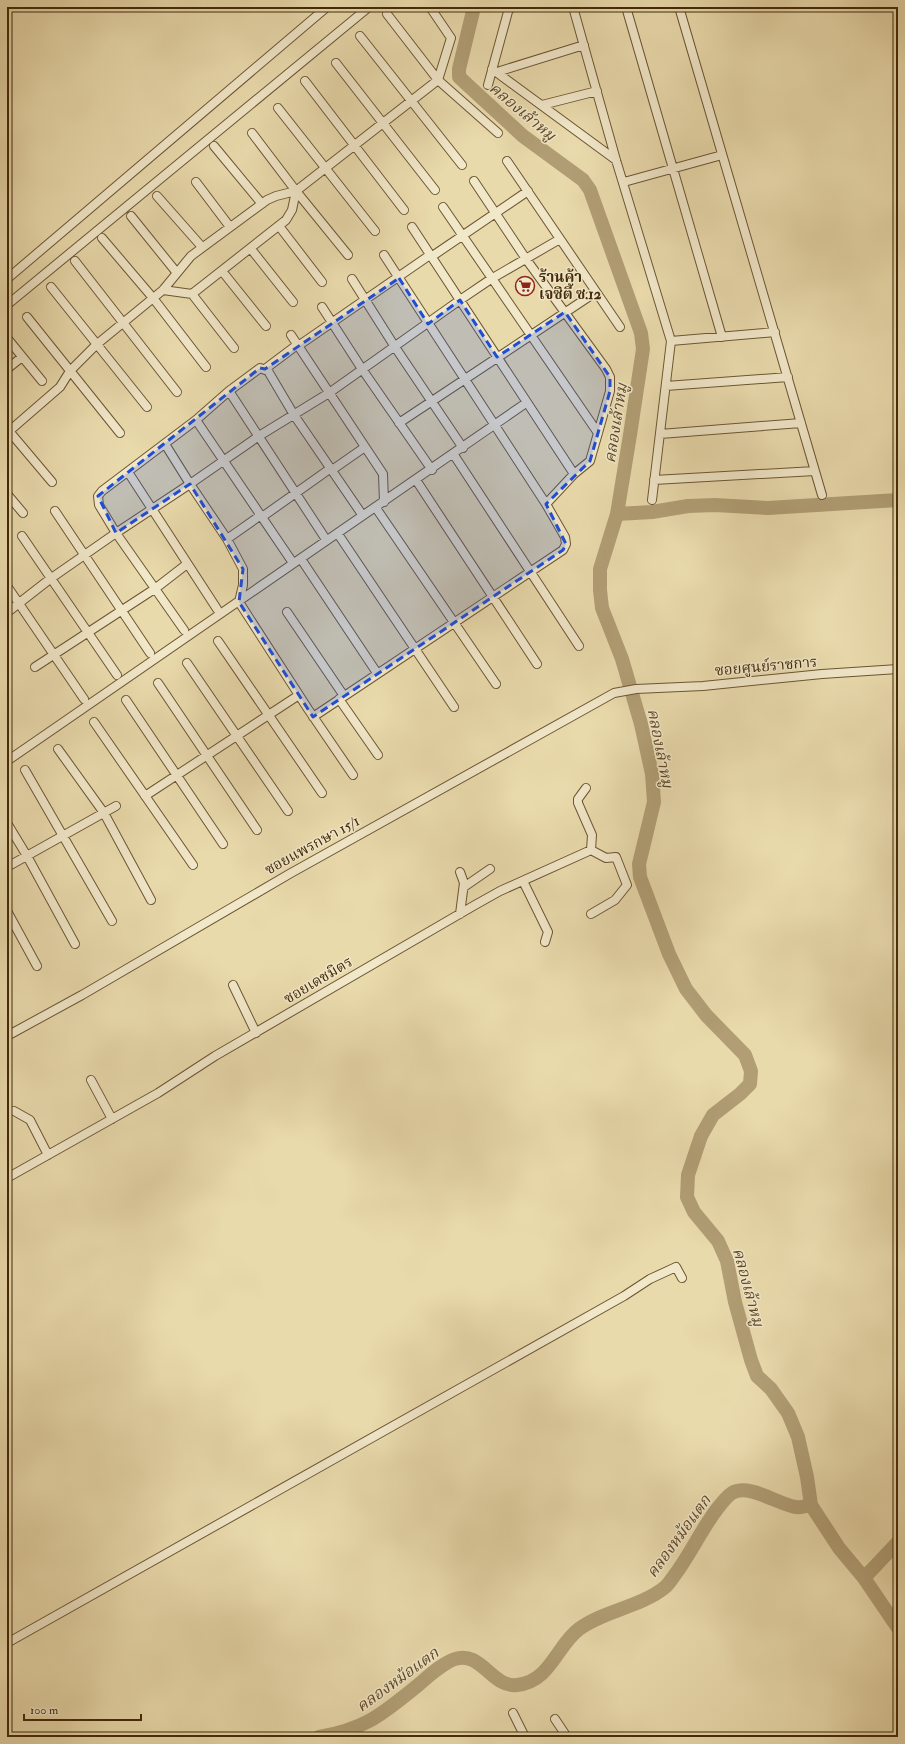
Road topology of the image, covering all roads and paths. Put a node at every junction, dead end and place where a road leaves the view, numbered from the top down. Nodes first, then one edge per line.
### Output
1 (327, 7) edge
2 (368, 7) edge
3 (430, 7) edge
4 (511, 7) edge
5 (573, 7) edge
6 (626, 7) edge
7 (679, 7) edge
8 (387, 14) dead end
9 (360, 36) dead end
10 (584, 45) junction
11 (336, 63) dead end
12 (495, 70) junction
13 (438, 80) junction
14 (305, 81) dead end
15 (488, 85) dead end
16 (598, 91) junction
17 (412, 101) junction
18 (542, 106) junction
19 (278, 108) dead end
20 (383, 123) junction
21 (252, 133) dead end
22 (498, 133) dead end
23 (214, 146) dead end
24 (354, 146) junction
25 (722, 155) junction
26 (616, 160) junction
27 (507, 161) dead end
28 (462, 165) dead end
29 (326, 168) junction
30 (674, 168) junction
31 (474, 181) dead end
32 (196, 182) dead end
33 (624, 182) junction
34 (435, 190) dead end
35 (296, 191) junction
36 (528, 192) junction
37 (157, 196) dead end
38 (262, 204) junction
39 (443, 207) dead end
40 (404, 210) dead end
41 (495, 213) junction
42 (131, 216) dead end
43 (280, 226) junction
44 (230, 227) junction
45 (412, 227) dead end
46 (375, 232) dead end
47 (462, 236) junction
48 (102, 238) dead end
49 (560, 239) junction
50 (202, 247) junction
51 (250, 249) junction
52 (348, 255) dead end
53 (384, 255) dead end
54 (431, 256) junction
55 (526, 259) junction
56 (75, 261) dead end
57 (222, 271) junction
58 (177, 273) junction
59 (399, 278) junction
60 (7, 279) edge
61 (352, 279) dead end
62 (491, 279) junction
63 (322, 282) dead end
64 (50, 287) dead end
65 (163, 290) junction
66 (596, 292) junction
67 (192, 294) junction
68 (153, 298) junction
69 (365, 300) junction
70 (460, 300) junction
71 (293, 302) dead end
72 (7, 305) edge
73 (322, 307) dead end
74 (565, 312) junction
75 (27, 317) dead end
76 (124, 322) junction
77 (332, 323) junction
78 (428, 324) junction
79 (266, 326) dead end
80 (620, 327) dead end
81 (775, 332) junction
82 (291, 334) dead end
83 (530, 335) junction
84 (722, 337) junction
85 (7, 338) edge
86 (671, 341) junction
87 (96, 345) junction
88 (298, 345) junction
89 (395, 347) junction
90 (234, 348) dead end
91 (22, 357) junction
92 (497, 357) junction
93 (206, 367) dead end
94 (7, 369) edge
95 (264, 369) junction
96 (362, 369) junction
97 (70, 371) junction
98 (788, 377) junction
99 (465, 379) junction
100 (42, 381) dead end
101 (666, 386) junction
102 (229, 391) junction
103 (178, 392) dead end
104 (329, 393) junction
105 (431, 401) junction
106 (526, 403) junction
107 (147, 407) dead end
108 (294, 415) junction
109 (196, 420) junction
110 (399, 423) junction
111 (801, 423) junction
112 (496, 426) junction
113 (8, 432) edge
114 (120, 433) dead end
115 (598, 433) junction
116 (660, 434) junction
117 (258, 436) junction
118 (165, 444) junction
119 (365, 447) junction
120 (463, 448) junction
121 (454, 454) junction
122 (224, 460) junction
123 (331, 469) junction
124 (432, 470) junction
125 (815, 470) junction
126 (128, 472) junction
127 (574, 474) junction
128 (416, 480) junction
129 (654, 480) junction
130 (52, 482) dead end
131 (190, 484) junction
132 (7, 494) edge
133 (296, 494) junction
134 (822, 495) dead end
135 (652, 500) dead end
136 (384, 502) junction
137 (546, 504) junction
138 (376, 508) junction
139 (152, 510) junction
140 (55, 511) dead end
141 (22, 513) dead end
142 (361, 513) dead end
143 (262, 516) junction
144 (116, 533) junction
145 (338, 534) junction
146 (22, 536) dead end
147 (325, 538) dead end
148 (227, 539) junction
149 (83, 556) junction
150 (302, 559) junction
151 (291, 560) dead end
152 (187, 564) junction
153 (530, 572) junction
154 (50, 579) junction
155 (7, 586) edge
156 (156, 588) junction
157 (492, 597) junction
158 (239, 602) junction
159 (19, 604) junction
160 (217, 609) dead end
161 (9, 611) dead end
162 (122, 611) junction
163 (287, 612) dead end
164 (455, 622) junction
165 (184, 630) dead end
166 (88, 633) junction
167 (218, 641) dead end
168 (579, 646) dead end
169 (415, 648) junction
170 (150, 653) dead end
171 (54, 655) junction
172 (187, 663) dead end
173 (537, 664) dead end
174 (35, 667) dead end
175 (898, 669) edge
176 (378, 673) junction
177 (117, 675) dead end
178 (158, 682) dead end
179 (496, 684) dead end
180 (636, 689) joint
181 (299, 695) junction
182 (341, 697) junction
183 (84, 699) dead end
184 (126, 700) dead end
185 (454, 707) dead end
186 (269, 715) junction
187 (313, 717) junction
188 (94, 722) dead end
189 (237, 736) junction
190 (58, 749) dead end
191 (378, 755) dead end
192 (207, 756) junction
193 (7, 760) edge
194 (25, 770) dead end
195 (353, 775) dead end
196 (176, 776) junction
197 (586, 788) dead end
198 (322, 793) dead end
199 (145, 796) junction
200 (116, 806) dead end
201 (288, 811) dead end
202 (104, 813) junction
203 (7, 823) edge
204 (258, 830) dead end
205 (64, 836) junction
206 (223, 844) dead end
207 (591, 850) junction
208 (27, 856) junction
209 (193, 865) dead end
210 (7, 867) edge
211 (490, 870) dead end
212 (460, 872) dead end
213 (523, 881) junction
214 (464, 887) junction
215 (151, 900) dead end
216 (7, 911) edge
217 (460, 914) junction
218 (591, 914) dead end
219 (112, 921) dead end
220 (545, 942) dead end
221 (75, 944) dead end
222 (36, 966) dead end
223 (233, 985) dead end
224 (256, 1033) junction
225 (7, 1036) edge
226 (91, 1080) dead end
227 (14, 1111) dead end
228 (112, 1119) junction
229 (48, 1155) junction
230 (7, 1178) edge
231 (682, 1278) dead end
232 (7, 1643) edge
233 (513, 1713) dead end
234 (555, 1719) dead end
235 (525, 1737) edge
236 (567, 1737) edge

1 - 60 street
2 - 72 street
3 - 13 street
4 - 12 street
5 - 10 street
6 - 30 street
7 - 25 street
8 - 13 street
9 - 17 street
10 - 12 street
10 - 16 street
11 - 20 street
12 - 15 street
12 - 18 street
13 - 17 street
13 - 22 street
14 - 24 street
16 - 18 street
16 - 26 street
17 - 20 street
17 - 28 street
18 - 26 street
19 - 29 street
20 - 24 street
20 - 34 street
21 - 35 street
23 - 38 street
24 - 29 street
24 - 40 street
25 - 30 street
25 - 81 street
26 - 33 street
27 - 36 street
29 - 35 street
29 - 46 street
30 - 33 street
30 - 84 street
31 - 41 street
32 - 44 street
33 - 86 street
35 - 38 street
35 - 43 street
35 - 52 street
36 - 41 street
36 - 49 street
37 - 50 street
38 - 44 street
39 - 47 street
41 - 47 street
41 - 55 street
42 - 58 street
43 - 51 street
43 - 63 street
44 - 50 street
45 - 54 street
47 - 54 street
47 - 62 street
48 - 68 street
49 - 55 street
49 - 66 street
50 - 58 street
51 - 57 street
51 - 71 street
53 - 59 street
54 - 59 street
54 - 70 street
55 - 62 street
55 - 74 street
56 - 76 street
57 - 67 street
57 - 79 street
58 - 65 street
59 - 69 street
59 - 78 street
61 - 69 street
62 - 70 street
62 - 83 street
64 - 87 street
65 - 67 street
65 - 68 street
66 - 74 street
66 - 80 street
67 - 90 street
68 - 76 street
68 - 93 street
69 - 77 street
69 - 89 street
70 - 78 street
70 - 92 street
73 - 77 street
74 - 83 street
74 - 115 street
75 - 97 street
76 - 87 street
76 - 103 street
77 - 88 street
77 - 96 street
78 - 89 street
78 - 99 street
81 - 84 street
81 - 98 street
82 - 88 street
83 - 92 street
83 - 115 street
84 - 86 street
85 - 91 street
86 - 101 street
87 - 97 street
87 - 107 street
88 - 95 street
88 - 104 street
89 - 96 street
89 - 105 street
91 - 94 street
91 - 100 street
92 - 99 street
92 - 106 street
95 - 102 street
95 - 108 street
96 - 104 street
96 - 110 street
97 - 113 street
97 - 114 street
98 - 101 street
98 - 111 street
99 - 105 street
99 - 112 street
101 - 116 street
102 - 109 street
102 - 117 street
104 - 108 street
104 - 119 street
105 - 110 street
105 - 120 street
106 - 112 street
106 - 127 street
108 - 117 street
108 - 123 street
109 - 118 street
109 - 122 street
110 - 124 street
111 - 116 street
111 - 125 street
112 - 120 street
112 - 137 street
113 - 130 street
115 - 127 street
116 - 129 street
117 - 122 street
117 - 133 street
118 - 126 street
118 - 131 street
119 - 123 street
119 - 136 street
120 - 121 street
121 - 124 street
121 - 153 street
122 - 131 street
122 - 143 street
123 - 133 street
123 - 142 street
124 - 128 street
125 - 129 street
125 - 134 street
126 - 139 street
126 - 144 street
127 - 137 street
128 - 136 street
128 - 157 street
129 - 135 street
131 - 139 street
131 - 148 street
132 - 141 street
133 - 143 street
133 - 147 street
136 - 138 street
137 - 153 street
138 - 145 street
138 - 164 street
139 - 144 street
139 - 152 street
140 - 149 street
143 - 148 street
143 - 151 street
144 - 149 street
144 - 156 street
145 - 150 street
145 - 169 street
146 - 154 street
148 - 158 street
149 - 154 street
149 - 162 street
150 - 158 street
150 - 176 street
152 - 156 street
152 - 160 street
153 - 157 street
153 - 168 street
154 - 159 street
154 - 166 street
155 - 159 street
156 - 162 street
156 - 165 street
157 - 164 street
157 - 173 street
158 - 181 street
158 - 193 street
159 - 161 street
159 - 171 street
162 - 166 street
162 - 170 street
163 - 182 street
164 - 169 street
164 - 179 street
166 - 171 street
166 - 177 street
167 - 186 street
169 - 176 street
169 - 185 street
171 - 174 street
171 - 183 street
172 - 189 street
175 - 180 street, ซอยศูนย์ราชการ
176 - 182 street
178 - 192 street
180 - 225 street, ซอยแพรกษา 15/1
181 - 186 street
181 - 187 street
182 - 187 street
182 - 191 street
184 - 196 street
186 - 189 street
186 - 198 street
187 - 195 street
188 - 199 street
189 - 192 street
189 - 201 street
190 - 202 street
192 - 196 street
192 - 204 street
194 - 205 street
196 - 199 street
196 - 206 street
197 - 207 street
199 - 209 street
200 - 202 street
202 - 205 street
202 - 215 street
203 - 208 street
205 - 208 street
205 - 219 street
207 - 213 street, ซอยเดชมิตร
207 - 218 street
208 - 210 street
208 - 221 street
211 - 214 street
212 - 214 street
213 - 217 street, ซอยเดชมิตร
213 - 220 street
214 - 217 street
216 - 222 street
217 - 224 street, ซอยเดชมิตร
223 - 224 street
224 - 228 street, ซอยเดชมิตร
226 - 228 street
227 - 229 street
228 - 229 street, ซอยเดชมิตร
229 - 230 street, ซอยเดชมิตร
231 - 232 street
233 - 235 street
234 - 236 street

